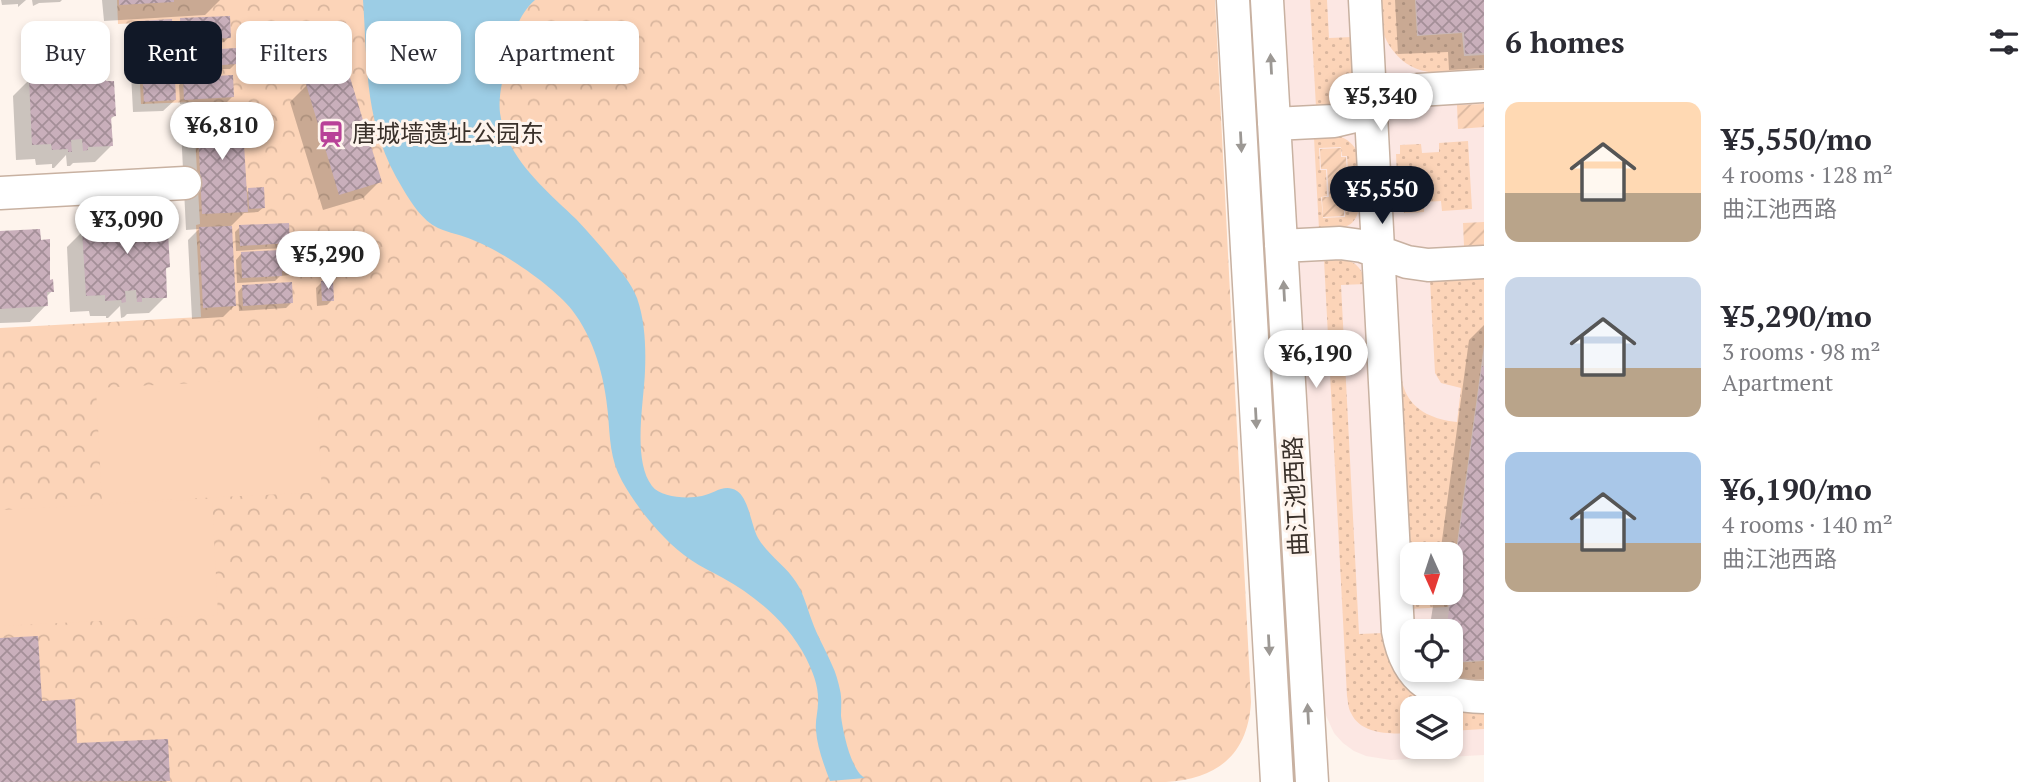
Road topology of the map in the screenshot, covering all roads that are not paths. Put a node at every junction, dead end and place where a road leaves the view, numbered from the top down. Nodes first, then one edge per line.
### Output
1 (1233, 0) edge
2 (1267, 0) edge
3 (1365, 0) edge
4 (1484, 86) edge
5 (1371, 108) junction
6 (1275, 124) junction
7 (185, 183) dead end
8 (0, 193) edge
9 (1281, 246) junction
10 (1378, 252) junction
11 (1484, 262) edge
12 (1484, 697) edge
13 (1277, 782) edge
14 (1312, 782) edge

1 -> 13 street, 曲江池西路
6 -> 2 street, 曲江池西路
3 - 5 street
4 - 5 street
5 - 6 street
5 - 10 street
6 - 9 street, 曲江池西路
7 - 8 street
9 - 10 street
14 -> 9 street, 曲江池西路
10 - 11 street
10 - 12 street

